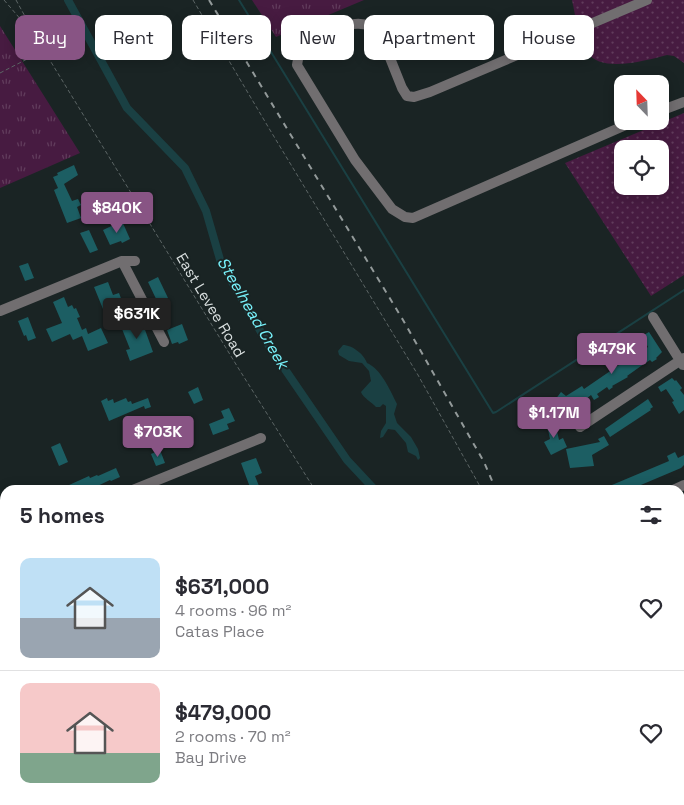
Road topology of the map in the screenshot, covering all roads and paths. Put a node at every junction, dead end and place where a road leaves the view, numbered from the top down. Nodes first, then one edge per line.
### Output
1 (4, 0) edge
2 (16, 0) edge
3 (193, 0) edge
4 (647, 0) edge
5 (16, 15) edge
6 (25, 15) edge
7 (25, 60) edge
8 (50, 60) edge
9 (0, 73) edge
10 (684, 102) edge
11 (669, 107) edge
12 (614, 130) edge
13 (122, 261) junction
14 (135, 261) dead end
15 (0, 311) edge
16 (653, 317) dead end
17 (164, 342) dead end
18 (683, 361) edge
19 (580, 426) dead end
20 (261, 438) dead end
21 (145, 485) edge
22 (312, 485) edge
23 (479, 485) edge

1 - 5 path
2 - 6 path, East Levee Road
3 - 23 path
4 - 12 street
7 - 9 path
8 - 22 path, East Levee Road
10 - 11 street
13 - 14 street
13 - 15 street
13 - 17 street
16 - 18 street
18 - 19 street
20 - 21 street

